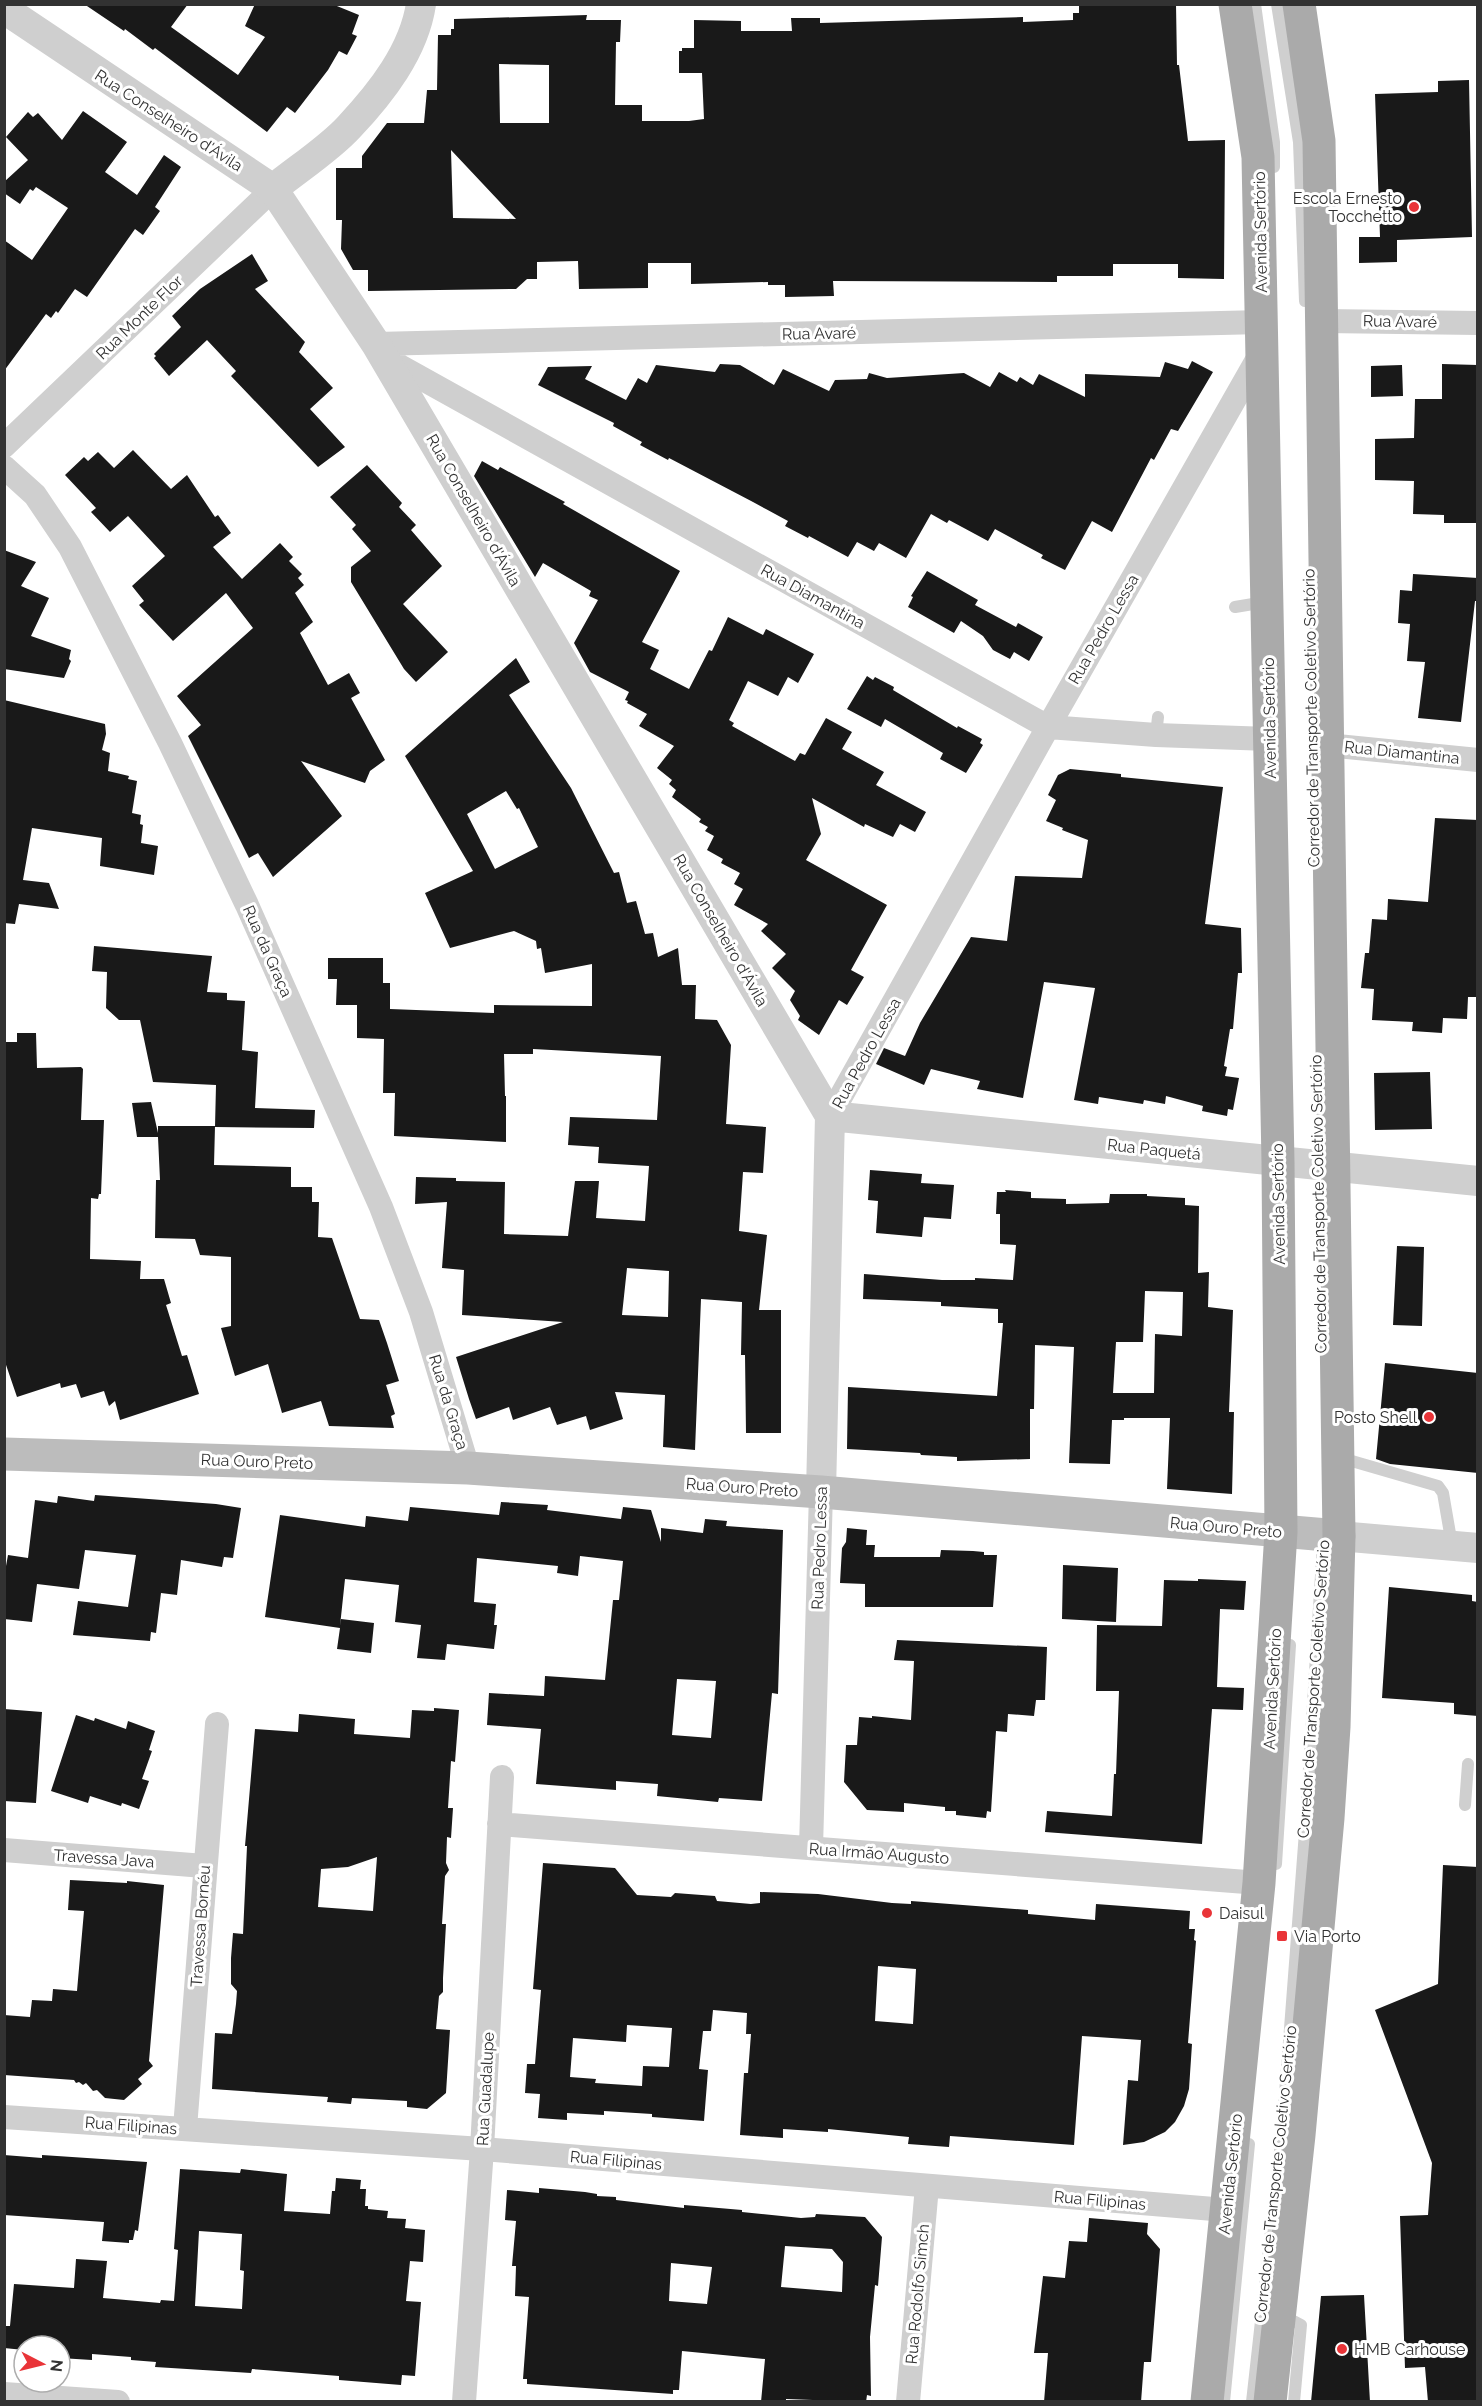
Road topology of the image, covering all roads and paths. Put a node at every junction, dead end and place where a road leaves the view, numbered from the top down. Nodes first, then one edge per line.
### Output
1 (422, 4) edge
2 (1235, 4) edge
3 (1255, 4) edge
4 (1277, 4) edge
5 (1299, 4) edge
6 (4, 9) edge
7 (1274, 178) dead end
8 (273, 189) junction
9 (1312, 317) junction
10 (1478, 322) edge
11 (1268, 332) junction
12 (381, 351) junction
13 (4, 446) edge
14 (4, 467) edge
15 (1266, 602) junction
16 (1234, 607) dead end
17 (1048, 726) junction
18 (1276, 740) junction
19 (1319, 744) junction
20 (1478, 760) edge
21 (830, 1116) junction
22 (1306, 1164) junction
23 (1478, 1181) edge
24 (4, 1454) edge
25 (1337, 1456) junction
26 (468, 1468) junction
27 (821, 1492) junction
28 (1308, 1532) junction
29 (1465, 1547) edge
30 (1291, 1628) dead end
31 (217, 1724) dead end
32 (1468, 1764) dead end
33 (502, 1777) dead end
34 (1466, 1805) dead end
35 (499, 1824) junction
36 (811, 1848) junction
37 (4, 1851) edge
38 (204, 1866) junction
39 (1267, 1881) junction
40 (4, 2117) edge
41 (185, 2128) junction
42 (1251, 2129) dead end
43 (482, 2150) junction
44 (927, 2186) junction
45 (1226, 2210) junction
46 (1281, 2314) junction
47 (4, 2394) edge
48 (118, 2402) edge
49 (464, 2402) edge
50 (908, 2402) edge
51 (1207, 2402) edge
52 (1224, 2402) edge
53 (1252, 2402) edge
54 (1270, 2402) edge
55 (1293, 2402) edge

1 - 8 street
2 - 11 main road, Avenida Sertório
3 - 7 lane
4 - 9 lane
5 - 9 main road, Avenida Sertório
6 - 8 street, Rua Conselheiro d'Ávila
8 - 12 street, Rua Conselheiro d'Ávila
8 - 13 street, Rua Monte Flor
9 - 10 street, Rua Avaré
9 - 19 main road, Avenida Sertório
11 - 12 street, Rua Avaré
11 - 15 main road, Avenida Sertório
11 - 17 street, Rua Pedro Lessa
12 - 17 street, Rua Diamantina
12 - 21 street, Rua Conselheiro d'Ávila
14 - 26 street, Rua da Graça
15 - 16 lane
15 - 18 main road, Avenida Sertório
17 - 18 street, Rua Diamantina
17 - 21 street, Rua Pedro Lessa
18 - 22 main road, Avenida Sertório
19 - 20 street, Rua Diamantina
19 - 22 main road, Avenida Sertório
21 - 22 street, Rua Paquetá
21 - 27 street, Rua Pedro Lessa
22 - 23 street, Rua Paquetá
22 - 25 main road, Avenida Sertório
22 - 28 main road, Avenida Sertório
24 - 26 main road, Rua Ouro Preto
25 - 28 main road, Avenida Sertório
25 - 29 lane
26 - 27 main road, Rua Ouro Preto
27 - 28 main road, Rua Ouro Preto
27 - 36 street, Rua Pedro Lessa
28 - 29 street, Rua Ouro Preto
28 - 39 main road, Avenida Sertório
28 - 46 main road, Avenida Sertório
28 - 53 lane, Corredor de Transporte Coletivo Sertório
30 - 39 lane, Corredor de Transporte Coletivo Sertório
31 - 38 street, Travessa Bornéu
32 - 34 lane
33 - 35 street, Rua Guadalupe
35 - 36 street, Rua Irmão Augusto
35 - 43 street, Rua Guadalupe
36 - 39 street, Rua Irmão Augusto
37 - 38 street, Travessa Java
38 - 41 street, Travessa Bornéu
39 - 45 main road, Avenida Sertório
40 - 41 street, Rua Filipinas
41 - 43 street, Rua Filipinas
42 - 52 lane, Corredor de Transporte Coletivo Sertório
43 - 44 street, Rua Filipinas
43 - 49 street, Rua Guadalupe
44 - 45 street, Rua Filipinas
44 - 50 street, Rua Rodolfo Simch
45 - 51 main road, Avenida Sertório
46 - 54 main road, Avenida Sertório
46 - 55 lane
47 - 48 street

